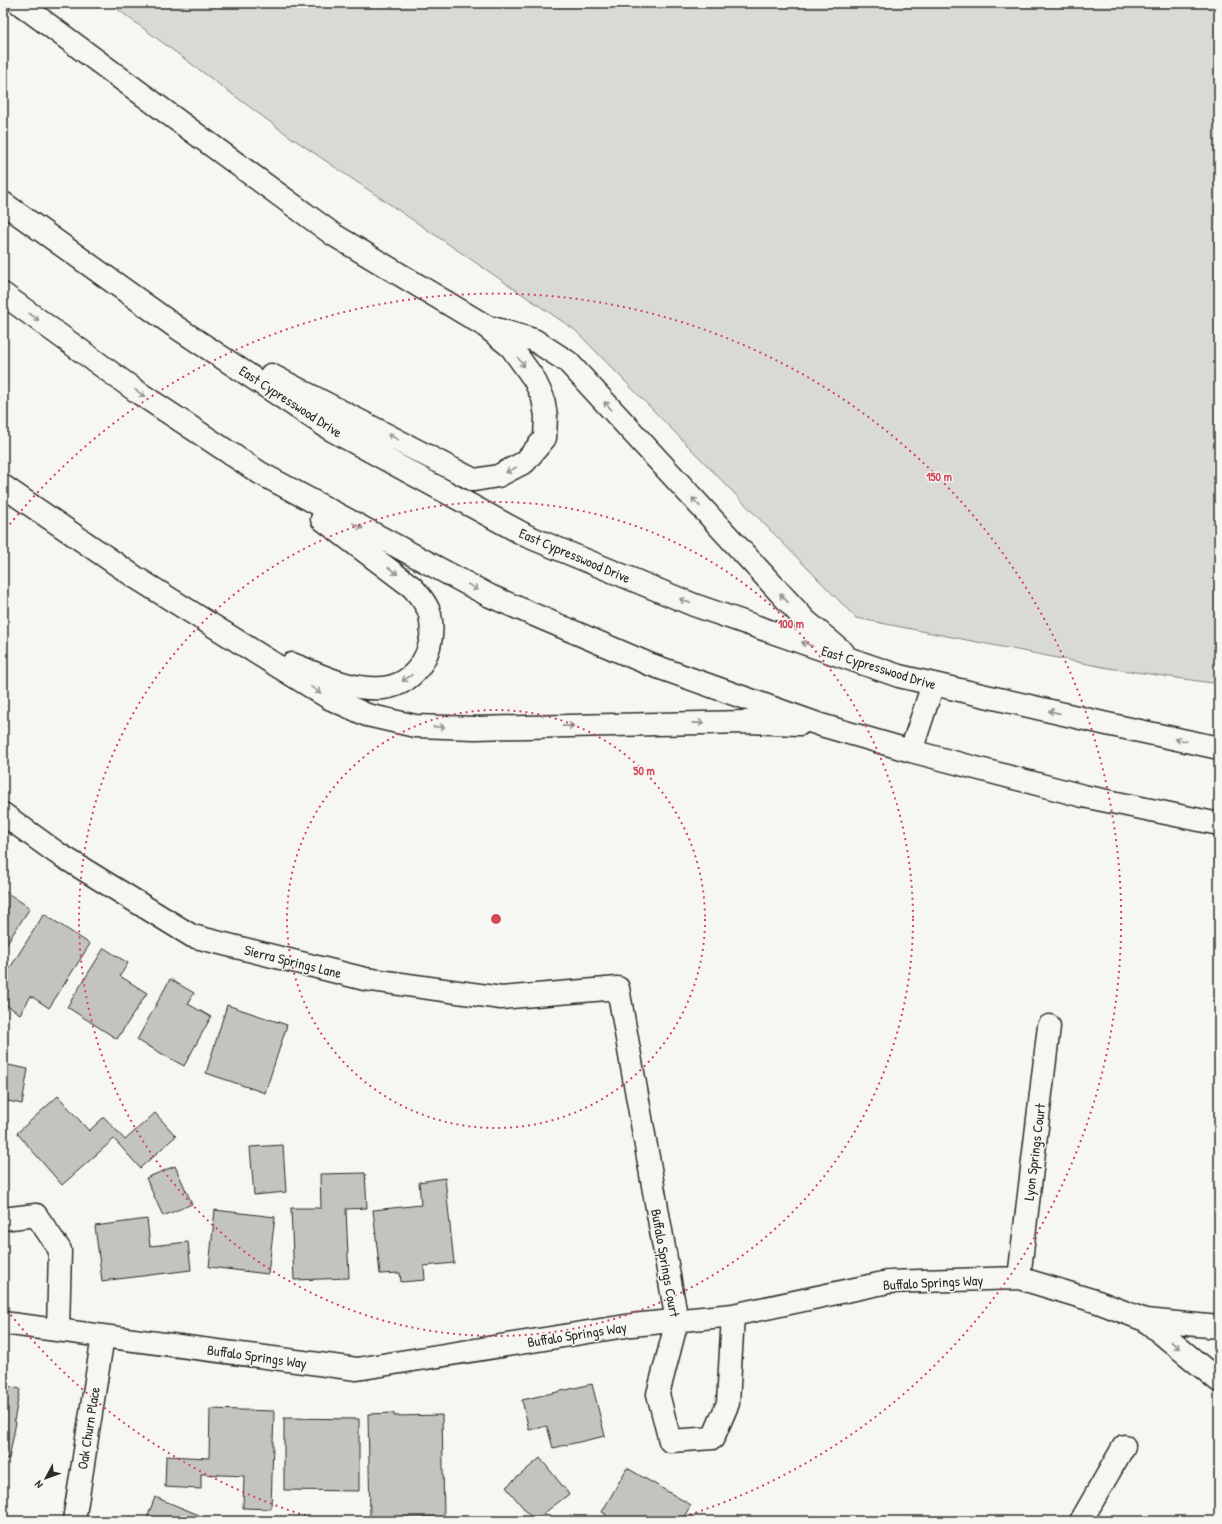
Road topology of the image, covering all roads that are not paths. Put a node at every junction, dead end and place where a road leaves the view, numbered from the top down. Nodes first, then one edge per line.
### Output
1 (19, 3) edge
2 (3, 203) edge
3 (3, 294) edge
4 (484, 325) junction
5 (176, 326) junction
6 (260, 473) junction
7 (3, 486) edge
8 (247, 647) junction
9 (855, 661) junction
10 (933, 684) junction
11 (821, 725) junction
12 (1219, 748) edge
13 (911, 751) junction
14 (3, 814) edge
15 (1219, 824) edge
16 (618, 988) joint
17 (1049, 1026) dead end
18 (3, 1219) edge
19 (1018, 1278) junction
20 (733, 1315) junction
21 (1145, 1320) junction
22 (678, 1321) junction
23 (3, 1323) edge
24 (1219, 1327) edge
25 (58, 1330) junction
26 (103, 1336) junction
27 (1219, 1381) edge
28 (1124, 1446) dead end
29 (74, 1521) edge
30 (1081, 1521) edge

1 - 4 main road
2 - 5 main road, East Cypresswood Drive
3 -> 6 main road
4 -> 5 main road
9 -> 4 main road
9 -> 5 main road, East Cypresswood Drive
6 -> 8 main road
6 -> 11 main road
7 - 8 main road
8 -> 11 main road
9 - 10 main road, East Cypresswood Drive
12 -> 10 main road, East Cypresswood Drive
10 - 13 main road
11 - 13 main road
13 - 15 main road
14 - 16 main road, Sierra Springs Lane
16 - 22 main road, Buffalo Springs Court
17 - 19 main road, Lyon Springs Court
18 - 25 main road
19 - 20 main road, Buffalo Springs Way
19 - 21 main road, Buffalo Springs Way
20 - 22 main road, Buffalo Springs Way
20 - 22 main road, Buffalo Springs Court
21 - 24 main road, Buffalo Springs Way
21 -> 27 main road, Buffalo Springs Way
22 - 26 main road, Buffalo Springs Way
23 - 25 main road, Buffalo Springs Way
25 - 26 main road, Buffalo Springs Way
26 - 29 main road, Oak Churn Place
28 - 30 main road

